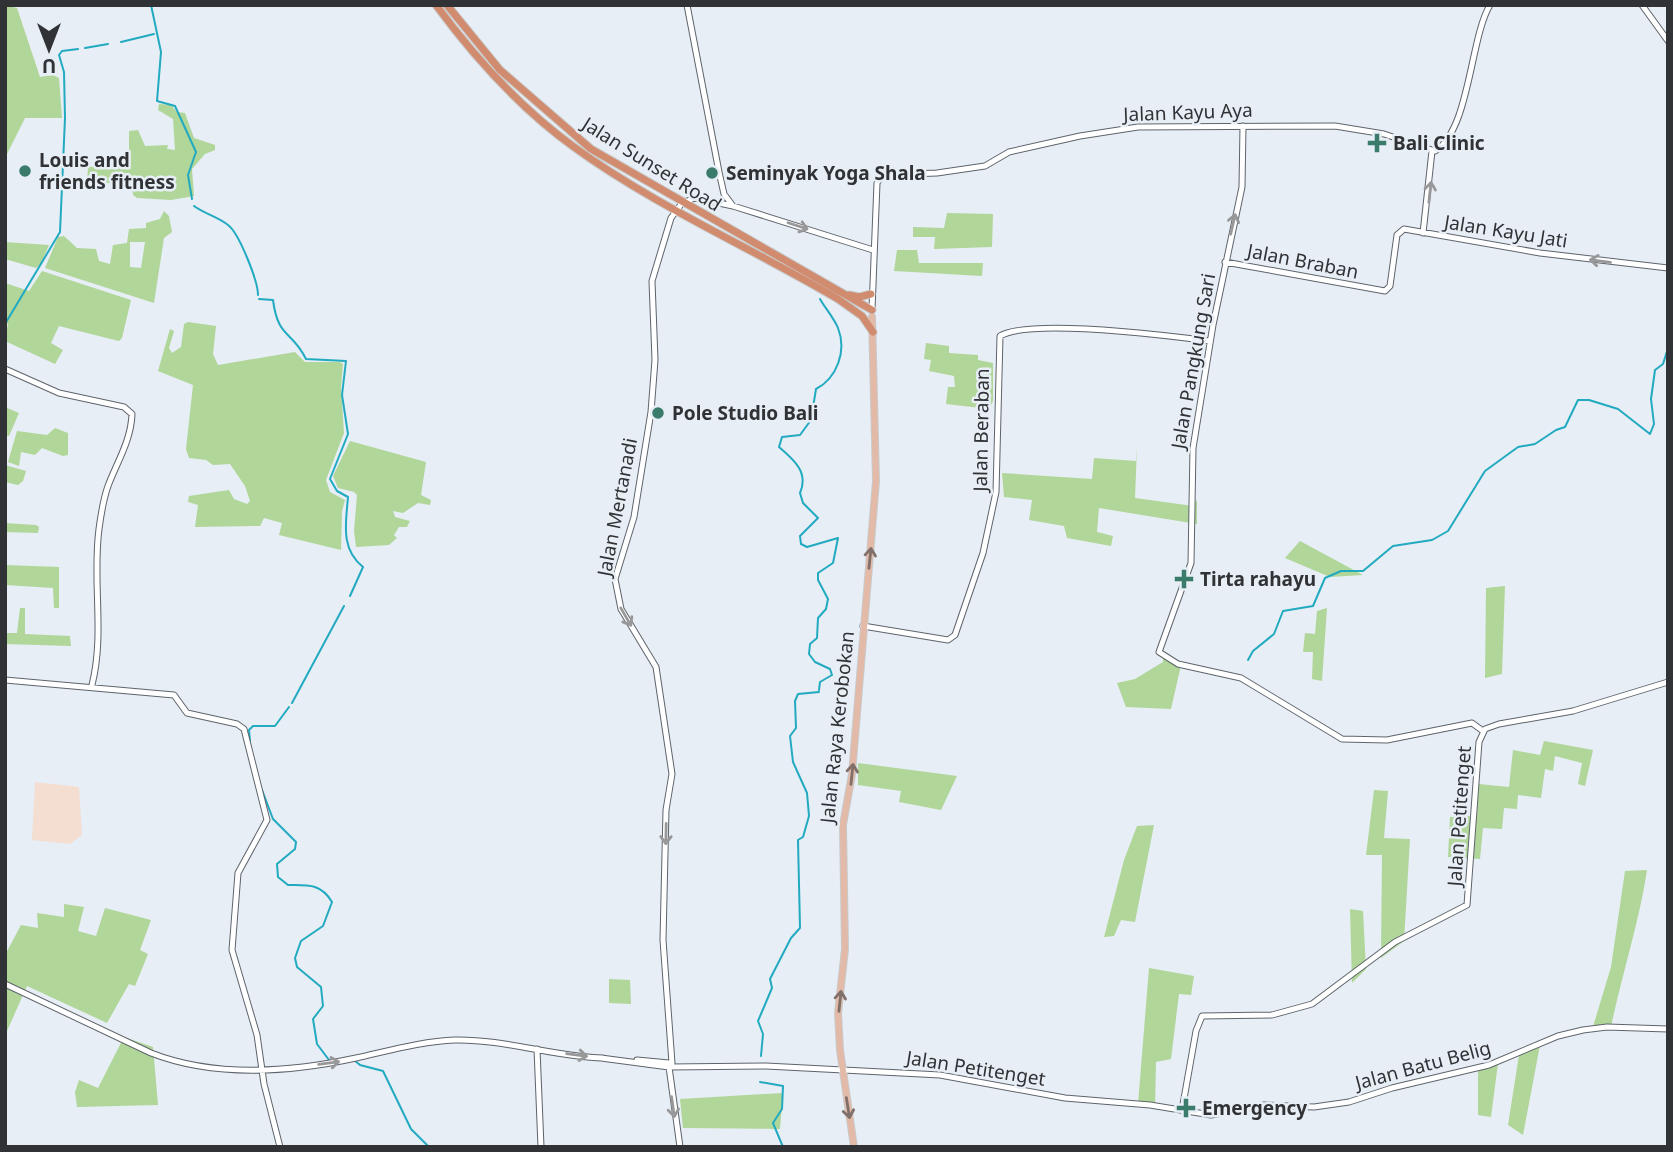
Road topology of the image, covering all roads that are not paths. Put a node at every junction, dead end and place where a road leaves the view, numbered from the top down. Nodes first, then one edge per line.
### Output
1 (436, 5) edge
2 (447, 5) edge
3 (687, 5) edge
4 (1490, 5) edge
5 (1642, 5) edge
6 (1668, 41) edge
7 (1243, 126) junction
8 (1435, 150) junction
9 (679, 206) junction
10 (733, 206) junction
11 (1423, 233) junction
12 (873, 250) junction
13 (1225, 262) junction
14 (1668, 268) edge
15 (871, 293) junction
16 (838, 295) junction
17 (872, 313) junction
18 (873, 332) junction
19 (1210, 341) junction
20 (5, 369) edge
21 (863, 626) junction
22 (5, 680) edge
23 (1668, 682) edge
24 (92, 685) junction
25 (1483, 731) junction
26 (5, 984) edge
27 (1668, 1029) edge
28 (537, 1049) junction
29 (670, 1065) junction
30 (843, 1069) junction
31 (261, 1070) junction
32 (858, 1070) junction
33 (844, 1081) junction
34 (1182, 1110) junction
35 (280, 1147) edge
36 (541, 1147) edge
37 (680, 1147) edge
38 (854, 1147) edge

1 - 9 highway, Jalan Sunset Road
2 - 9 highway, Jalan Sunset Road
3 - 10 street
4 - 8 street
5 - 6 street
7 - 8 street, Jalan Kayu Aya
7 - 12 street, Jalan Kayu Aya
13 -> 7 street, Jalan Pangkung Sari
11 -> 8 street, Jalan Kayu Jati
9 - 10 street
9 - 16 highway, Jalan Sunset Road
9 -> 29 street, Jalan Mertanadi
10 -> 12 street
11 - 13 street, Jalan Braban
14 -> 11 street, Jalan Kayu Jati
12 - 15 street, Jalan Kayu Aya
13 - 19 street, Jalan Pangkung Sari
15 - 16 highway
15 - 17 street, Jalan Kayu Aya
16 - 17 highway
16 - 18 highway
17 - 18 main road, Jalan Raya Kerobokan
21 -> 18 main road, Jalan Raya Kerobokan
19 - 21 street, Jalan Beraban
19 - 25 street, Jalan Pangkung Sari
20 - 24 street
30 -> 21 main road, Jalan Raya Kerobokan
22 - 24 street
23 - 25 street, Jalan Petitenget
24 - 31 street
25 - 34 street, Jalan Petitenget
26 - 31 street, Jalan Petitenget
27 - 34 street, Jalan Batu Belig
28 -> 29 street, Jalan Petitenget
31 -> 28 street, Jalan Petitenget
28 - 36 street
29 - 30 street, Jalan Petitenget
29 -> 37 street, Jalan Mertanadi
30 - 32 street, Jalan Petitenget
30 - 33 main road, Jalan Raya Kerobokan
31 - 35 street
32 - 33 street
32 - 34 street, Jalan Petitenget
33 -> 38 main road, Jalan Raya Kerobokan

